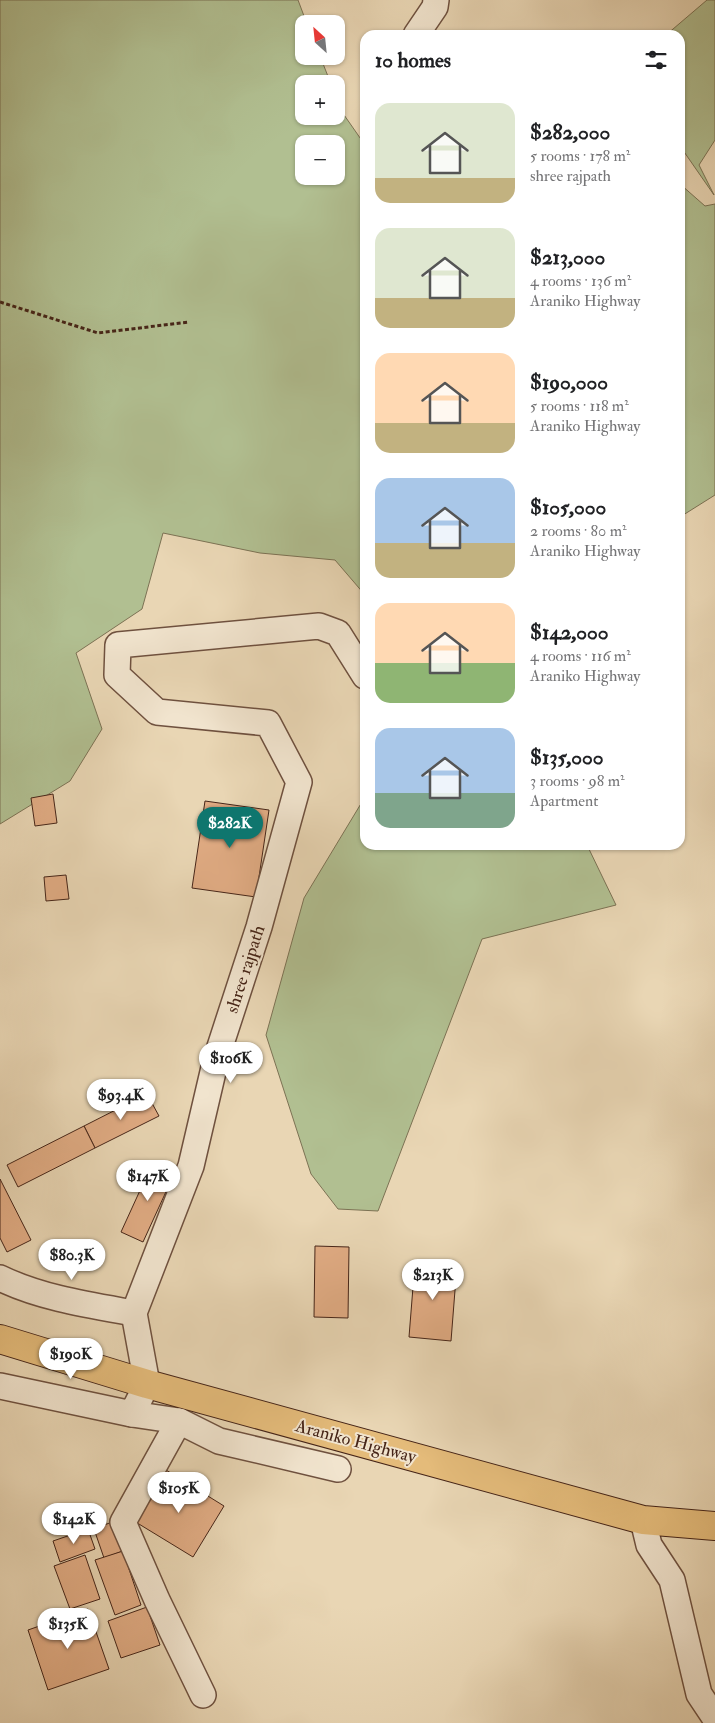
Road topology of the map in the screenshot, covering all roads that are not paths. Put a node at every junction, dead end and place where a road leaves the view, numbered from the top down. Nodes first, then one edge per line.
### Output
1 (436, 0) edge
2 (419, 30) edge
3 (360, 668) edge
4 (0, 1278) edge
5 (134, 1313) junction
6 (0, 1339) edge
7 (147, 1384) junction
8 (0, 1386) edge
9 (132, 1414) junction
10 (179, 1421) junction
11 (338, 1469) dead end
12 (643, 1520) junction
13 (715, 1526) edge
14 (203, 1695) dead end
15 (715, 1718) edge

1 - 2 street
3 - 5 street, shree rajpath
4 - 5 street
5 - 7 street
6 - 7 highway, Araniko Highway
7 - 9 street
7 - 12 highway, Araniko Highway
8 - 9 street
9 - 10 street
10 - 11 street
10 - 14 street
12 - 13 highway, Araniko Highway
12 - 15 street

